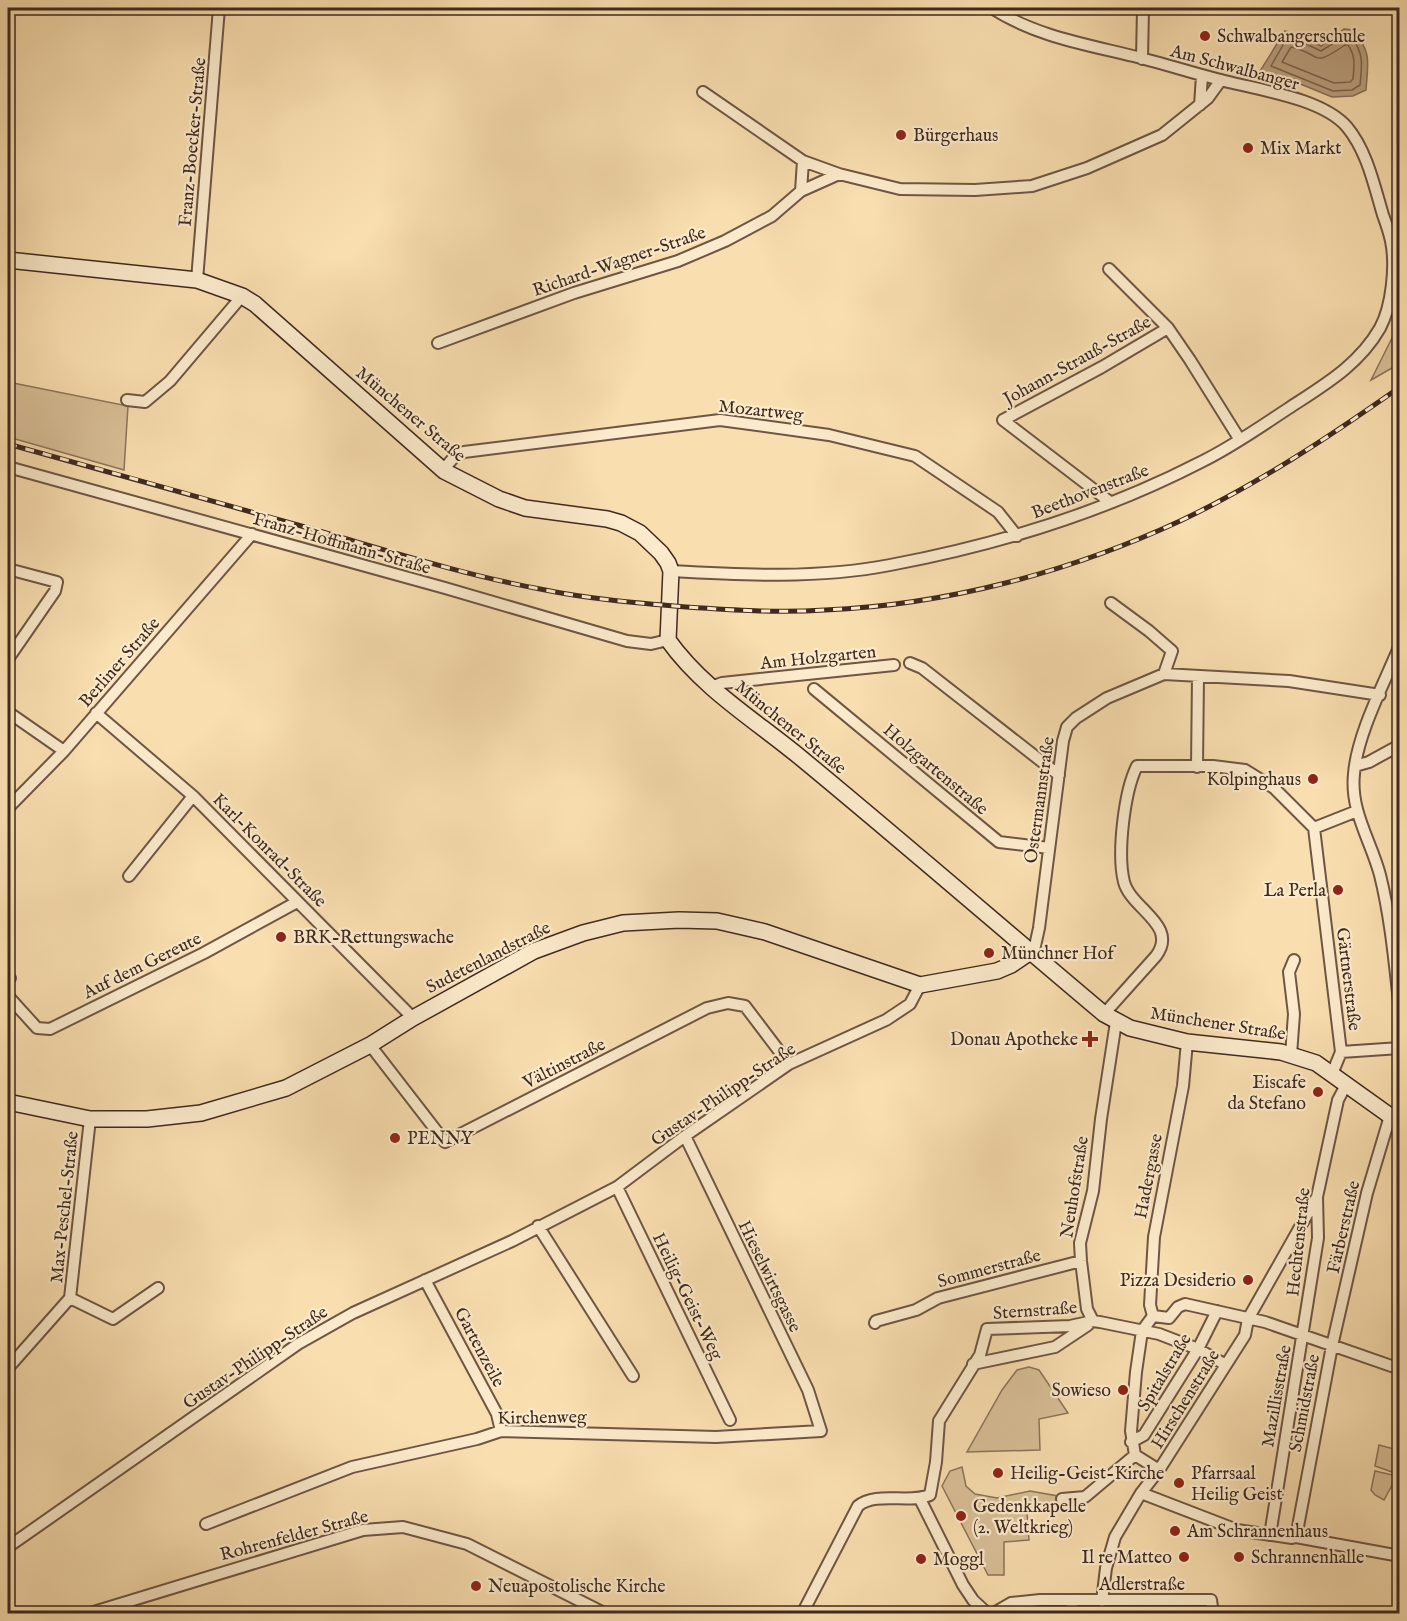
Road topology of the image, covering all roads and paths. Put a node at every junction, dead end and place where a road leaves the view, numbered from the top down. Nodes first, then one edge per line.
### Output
1 (219, 8) edge
2 (992, 8) edge
3 (1143, 8) edge
4 (1142, 58) junction
5 (1202, 76) junction
6 (1221, 80) junction
7 (703, 92) dead end
8 (1200, 105) junction
9 (803, 161) junction
10 (839, 174) junction
11 (801, 191) junction
12 (1396, 243) edge
13 (8, 260) edge
14 (1109, 269) dead end
15 (197, 280) junction
16 (242, 296) junction
17 (1168, 328) junction
18 (438, 343) dead end
19 (127, 400) dead end
20 (1240, 440) junction
21 (8, 467) edge
22 (443, 470) junction
23 (1110, 502) junction
24 (252, 534) junction
25 (1017, 536) junction
26 (8, 569) edge
27 (671, 571) junction
28 (1111, 603) dead end
29 (668, 640) junction
30 (1400, 645) edge
31 (8, 659) edge
32 (910, 663) dead end
33 (894, 665) dead end
34 (1164, 674) junction
35 (1198, 676) junction
36 (711, 687) junction
37 (814, 689) dead end
38 (1380, 695) junction
39 (8, 712) edge
40 (96, 713) junction
41 (1400, 745) edge
42 (63, 751) junction
43 (1355, 766) junction
44 (1197, 767) junction
45 (1059, 775) junction
46 (193, 796) junction
47 (8, 808) edge
48 (1357, 811) junction
49 (1314, 828) junction
50 (1049, 848) junction
51 (129, 876) dead end
52 (297, 902) junction
53 (1030, 952) junction
54 (1294, 960) dead end
55 (920, 985) junction
56 (8, 996) edge
57 (1400, 1011) edge
58 (413, 1018) junction
59 (1110, 1018) junction
60 (1187, 1042) junction
61 (370, 1044) junction
62 (1400, 1048) edge
63 (1341, 1052) junction
64 (1290, 1055) junction
65 (789, 1064) junction
66 (1332, 1074) junction
67 (1346, 1085) junction
68 (8, 1102) edge
69 (90, 1119) junction
70 (1397, 1120) edge
71 (685, 1136) junction
72 (617, 1187) junction
73 (1317, 1197) junction
74 (538, 1226) junction
75 (1080, 1261) junction
76 (425, 1280) junction
77 (158, 1288) dead end
78 (70, 1298) junction
79 (1217, 1311) junction
80 (1153, 1316) junction
81 (1248, 1319) junction
82 (1093, 1321) junction
83 (875, 1323) dead end
84 (1142, 1331) junction
85 (1303, 1334) junction
86 (1332, 1346) junction
87 (1198, 1349) junction
88 (973, 1364) junction
89 (1226, 1365) junction
90 (8, 1368) edge
91 (1400, 1370) edge
92 (633, 1376) dead end
93 (730, 1420) dead end
94 (501, 1431) junction
95 (821, 1431) joint
96 (1131, 1442) junction
97 (1135, 1455) junction
98 (1159, 1470) junction
99 (1141, 1493) junction
100 (920, 1499) junction
101 (1062, 1499) dead end
102 (206, 1524) dead end
103 (1270, 1534) junction
104 (1296, 1537) junction
105 (8, 1547) edge
106 (1400, 1556) edge
107 (1072, 1601) junction
108 (1102, 1601) junction
109 (87, 1614) edge
110 (606, 1614) edge
111 (802, 1614) edge
112 (990, 1614) edge
113 (1072, 1614) edge
114 (1213, 1614) edge

1 - 15 street, Franz-Boecker-Straße
2 - 4 street, Am Schwalbanger
3 - 4 street
4 - 5 street, Am Schwalbanger
5 - 6 street, Am Schwalbanger
5 - 8 street
6 - 8 street
6 - 12 street, Am Schwalbanger
7 - 9 street
8 - 10 street
9 - 10 street
9 - 11 street
10 - 11 street, Richard-Wagner-Straße
11 - 18 street, Richard-Wagner-Straße
12 - 20 street, Beethovenstraße
13 - 15 main road, Münchener Straße
14 - 17 street, Johann-Strauß-Straße
15 - 16 main road, Münchener Straße
16 - 19 street
16 - 22 main road, Münchener Straße
17 - 20 street, Johann-Strauß-Straße
17 - 23 street, Johann-Strauß-Straße
20 - 23 street, Beethovenstraße
21 - 24 street, Franz-Hoffmann-Straße
22 - 25 street, Mozartweg
22 - 27 main road, Münchener Straße
23 - 25 street, Beethovenstraße
24 - 29 street, Franz-Hoffmann-Straße
24 - 40 street, Berliner Straße
25 - 27 street, Beethovenstraße
26 - 31 street
27 - 29 main road
28 - 34 street
29 - 36 main road, Münchener Straße
30 - 38 street
32 - 45 street
33 - 36 street, Am Holzgarten
34 - 35 street, Ostermannstraße
34 - 45 street, Ostermannstraße
35 - 38 street, Ostermannstraße
35 - 44 street
36 - 53 main road, Münchener Straße
37 - 50 street, Holzgartenstraße
38 - 43 street
39 - 42 street
40 - 42 street, Berliner Straße
40 - 46 street, Karl-Konrad-Straße
41 - 43 street
42 - 47 street, Berliner Straße
43 - 48 street
44 - 49 street
44 - 59 street
45 - 50 street, Ostermannstraße
46 - 51 street
46 - 52 street, Karl-Konrad-Straße
48 - 49 street
48 - 57 street
49 - 63 street, Gärtnerstraße
50 - 53 street, Ostermannstraße
52 - 56 street, Auf dem Gereute
52 - 58 street, Karl-Konrad-Straße
53 - 55 main road, Sudetenlandstraße
53 - 59 main road, Münchener Straße
54 - 64 street
55 - 58 main road, Sudetenlandstraße
55 - 65 street, Gustav-Philipp-Straße
58 - 61 main road, Sudetenlandstraße
59 - 60 main road, Münchener Straße
59 - 75 street, Neuhofstraße
60 - 64 main road, Münchener Straße
60 - 80 street, Hadergasse
61 - 65 street, Vältinstraße
61 - 69 main road, Sudetenlandstraße
62 - 63 street
63 - 66 street, Gärtnerstraße
64 - 66 main road, Münchener Straße
65 - 71 street, Gustav-Philipp-Straße
66 - 67 main road, Münchener Straße
67 - 70 main road, Münchener Straße
67 - 73 street, Hechtenstraße
68 - 69 main road, Sudetenlandstraße
69 - 78 street, Max-Peschel-Straße
70 - 86 street, Färberstraße
71 - 72 street, Gustav-Philipp-Straße
71 - 95 street, Hieselwirtsgasse
72 - 74 street, Gustav-Philipp-Straße
72 - 93 street, Heilig-Geist-Weg
73 - 81 street, Hirschenstraße
73 - 85 street, Hechtenstraße
74 - 76 street, Gustav-Philipp-Straße
74 - 92 street
75 - 82 street, Neuhofstraße
75 - 83 street, Sommerstraße
76 - 94 street, Gartenzeile
76 - 105 street, Gustav-Philipp-Straße
77 - 78 street, Max-Peschel-Straße
78 - 90 street, Max-Peschel-Straße
79 - 80 street
79 - 81 street
79 - 87 street, Spitalstraße
80 - 84 street
81 - 85 street
81 - 89 street, Hirschenstraße
82 - 84 street
82 - 88 street
82 - 88 street, Sternstraße
84 - 87 street
84 - 96 street
85 - 86 street
85 - 103 street, Mazillisstraße
86 - 91 street
86 - 104 street, Schmidstraße
87 - 89 street
87 - 96 street, Spitalstraße
88 - 100 street
89 - 98 street, Hirschenstraße
94 - 95 street, Kirchenweg
94 - 102 street, Kirchenweg
96 - 97 street
97 - 98 street
97 - 101 street
98 - 99 street, Hirschenstraße
99 - 103 street
99 - 108 street, Hirschenstraße
100 - 111 street
100 - 112 street
103 - 104 street
104 - 106 street
107 - 108 street, Adlerstraße
107 - 112 street, Adlerstraße
107 - 113 street
108 - 114 street, Adlerstraße
109 - 110 street, Rohrenfelder Straße

